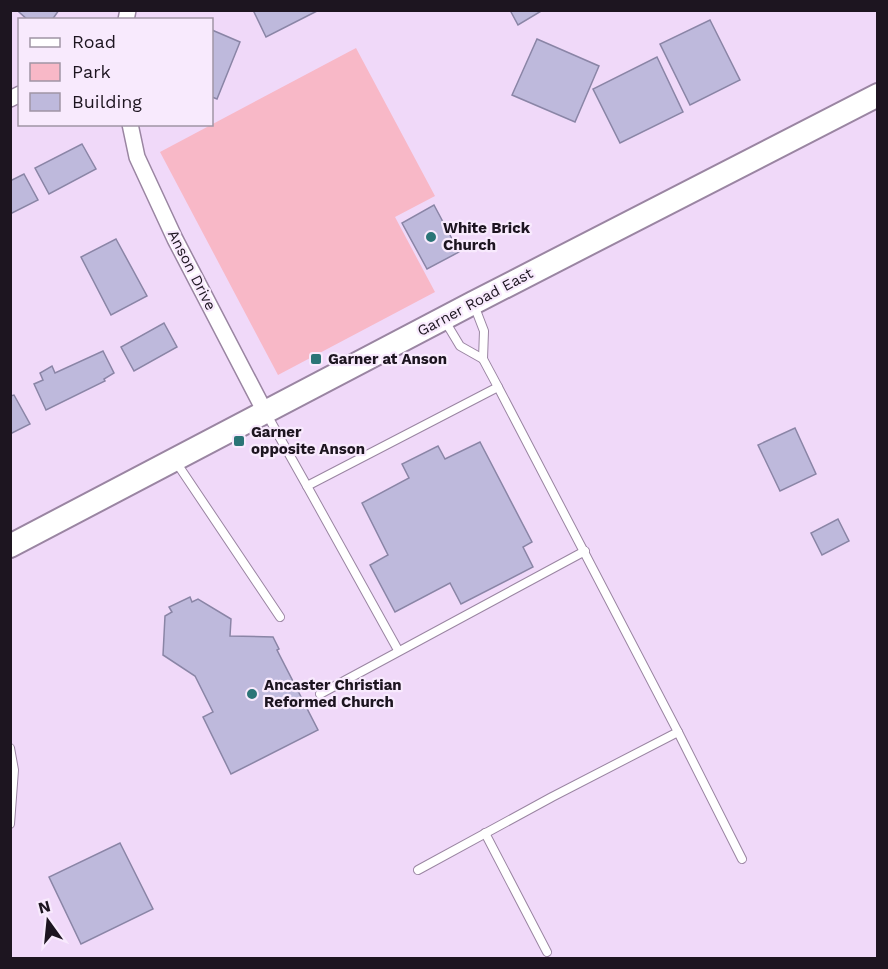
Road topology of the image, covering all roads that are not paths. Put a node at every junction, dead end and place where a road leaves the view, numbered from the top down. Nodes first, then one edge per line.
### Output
1 (878, 95) edge
2 (130, 126) edge
3 (473, 303) junction
4 (443, 318) junction
5 (483, 359) junction
6 (498, 387) junction
7 (265, 412) junction
8 (176, 461) junction
9 (307, 486) junction
10 (10, 546) edge
11 (585, 550) junction
12 (280, 617) dead end
13 (398, 650) junction
14 (320, 694) dead end
15 (678, 732) junction
16 (10, 748) edge
17 (10, 824) edge
18 (485, 833) junction
19 (742, 859) dead end
20 (418, 870) dead end
21 (547, 952) dead end

1 - 3 main road, Garner Road East
2 - 7 street, Anson Drive
3 - 4 main road, Garner Road East
3 - 5 lane
4 - 5 lane
4 - 7 main road, Garner Road East
5 - 6 lane
6 - 9 lane
6 - 11 lane
7 - 8 main road, Garner Road East
7 - 9 lane
8 - 10 main road, Garner Road East
8 - 12 lane
9 - 13 lane
11 - 13 lane
11 - 15 lane
13 - 14 lane
15 - 18 lane
15 - 19 lane
16 - 17 lane
18 - 20 lane
18 - 21 lane

